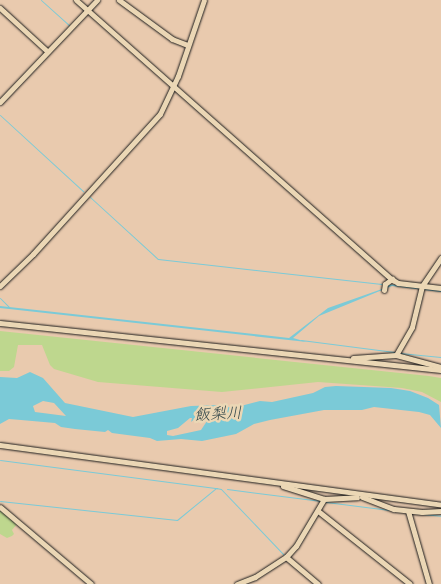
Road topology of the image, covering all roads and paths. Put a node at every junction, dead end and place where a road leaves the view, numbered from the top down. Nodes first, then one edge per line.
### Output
1 (76, 0) edge
2 (97, 0) edge
3 (119, 0) edge
4 (204, 0) edge
5 (0, 8) edge
6 (87, 8) junction
7 (188, 45) junction
8 (47, 51) junction
9 (173, 86) junction
10 (0, 102) edge
11 (441, 258) edge
12 (392, 279) junction
13 (0, 286) edge
14 (384, 287) dead end
15 (422, 288) junction
16 (441, 288) edge
17 (0, 323) edge
18 (396, 354) junction
19 (350, 361) junction
20 (441, 368) edge
21 (0, 445) edge
22 (280, 484) junction
23 (360, 495) junction
24 (324, 499) junction
25 (441, 505) edge
26 (0, 507) edge
27 (318, 510) junction
28 (408, 511) junction
29 (441, 511) edge
30 (286, 557) junction
31 (91, 584) edge
32 (237, 584) edge
33 (318, 584) edge
34 (410, 584) edge
35 (429, 584) edge

1 - 6 street
2 - 6 street
3 - 7 street
4 - 7 street
5 - 8 street
6 - 8 street
6 - 9 street
7 - 9 street
8 - 10 street
9 - 12 street
9 - 13 street
11 - 15 street
12 - 14 street
12 - 15 street
15 - 16 street
15 - 18 street
17 - 19 street
18 - 19 street
18 - 20 street
19 - 20 street
21 - 22 street
22 - 23 street
22 - 24 street
23 - 24 street
23 - 25 street
23 - 28 street
24 - 27 street
26 - 31 street
27 - 30 street
27 - 34 street
28 - 29 street
28 - 35 street
30 - 32 street
30 - 33 street

